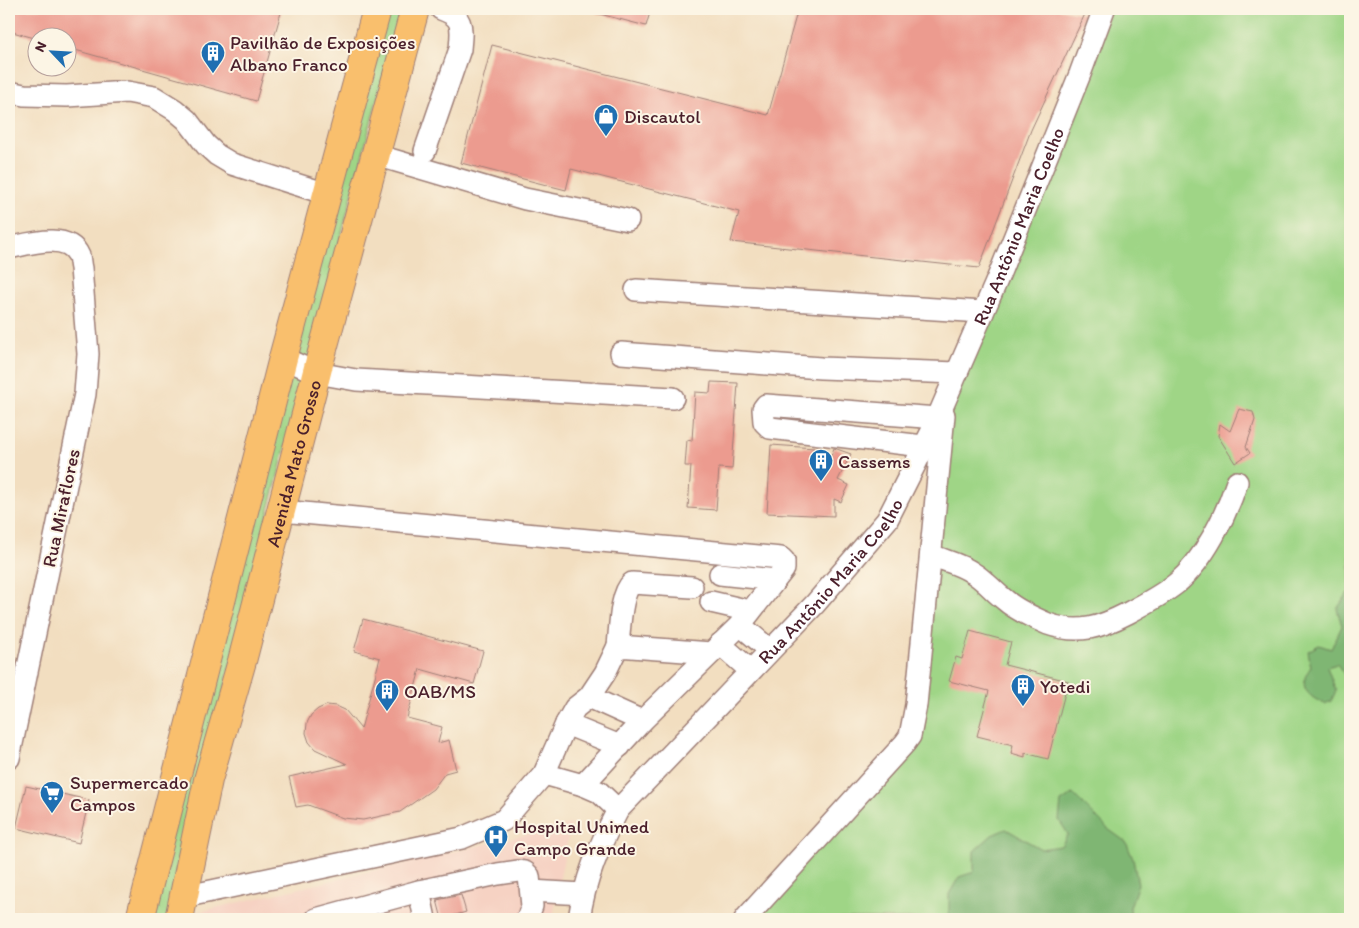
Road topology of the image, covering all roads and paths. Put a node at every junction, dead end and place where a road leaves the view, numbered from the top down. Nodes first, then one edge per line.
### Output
1 (376, 9) edge
2 (415, 9) edge
3 (441, 9) edge
4 (1104, 9) edge
5 (9, 92) edge
6 (424, 151) dead end
7 (376, 155) junction
8 (327, 194) junction
9 (628, 220) dead end
10 (9, 248) edge
11 (636, 290) dead end
12 (983, 312) junction
13 (621, 353) dead end
14 (283, 358) junction
15 (317, 372) junction
16 (957, 373) junction
17 (673, 398) dead end
18 (946, 398) junction
19 (937, 418) junction
20 (924, 446) junction
21 (1237, 482) dead end
22 (282, 511) junction
23 (931, 555) junction
24 (720, 574) dead end
25 (775, 580) junction
26 (692, 587) dead end
27 (711, 602) dead end
28 (745, 618) junction
29 (618, 646) junction
30 (716, 648) junction
31 (770, 650) junction
32 (750, 670) junction
33 (589, 697) junction
34 (642, 721) junction
35 (566, 724) junction
36 (185, 743) junction
37 (620, 746) junction
38 (9, 758) edge
39 (544, 774) junction
40 (208, 780) junction
41 (583, 785) junction
42 (618, 810) junction
43 (418, 891) junction
44 (581, 905) edge
45 (530, 906) edge
46 (181, 908) edge
47 (140, 919) edge
48 (316, 919) edge
49 (425, 919) edge
50 (745, 919) edge

1 - 8 main road, Avenida Mato Grosso
2 - 7 main road, Avenida Mato Grosso
3 - 6 street
4 - 12 street, Rua Antônio Maria Coelho
5 - 8 street
7 - 9 street
7 - 15 main road, Avenida Mato Grosso
8 - 14 main road, Avenida Mato Grosso
10 - 38 street, Rua Miraflores
11 - 12 street
12 - 16 street, Rua Antônio Maria Coelho
13 - 16 street
14 - 15 street
14 - 36 main road, Avenida Mato Grosso
15 - 17 street
15 - 22 main road, Avenida Mato Grosso
16 - 18 street, Rua Antônio Maria Coelho
18 - 19 street, Rua Antônio Maria Coelho
18 - 23 street
19 - 20 street, Rua Antônio Maria Coelho
19 - 20 street
20 - 31 street, Rua Antônio Maria Coelho
21 - 23 street
22 - 25 street
22 - 40 main road, Avenida Mato Grosso
23 - 50 street
24 - 25 street
25 - 28 street
26 - 29 street
27 - 28 street
28 - 30 street
28 - 31 street
29 - 30 street
29 - 33 street
30 - 32 street
30 - 34 street
31 - 32 street, Rua Antônio Maria Coelho
32 - 42 street, Rua Antônio Maria Coelho
33 - 34 street
33 - 35 street
34 - 37 street
35 - 37 street
35 - 39 street
36 - 40 main road
36 - 47 main road, Avenida Mato Grosso
37 - 41 street
39 - 41 street
39 - 46 street
40 - 46 main road, Avenida Mato Grosso
41 - 42 street
42 - 44 street, Rua Antônio Maria Coelho
43 - 45 street
43 - 48 street
43 - 49 street
44 - 45 street

